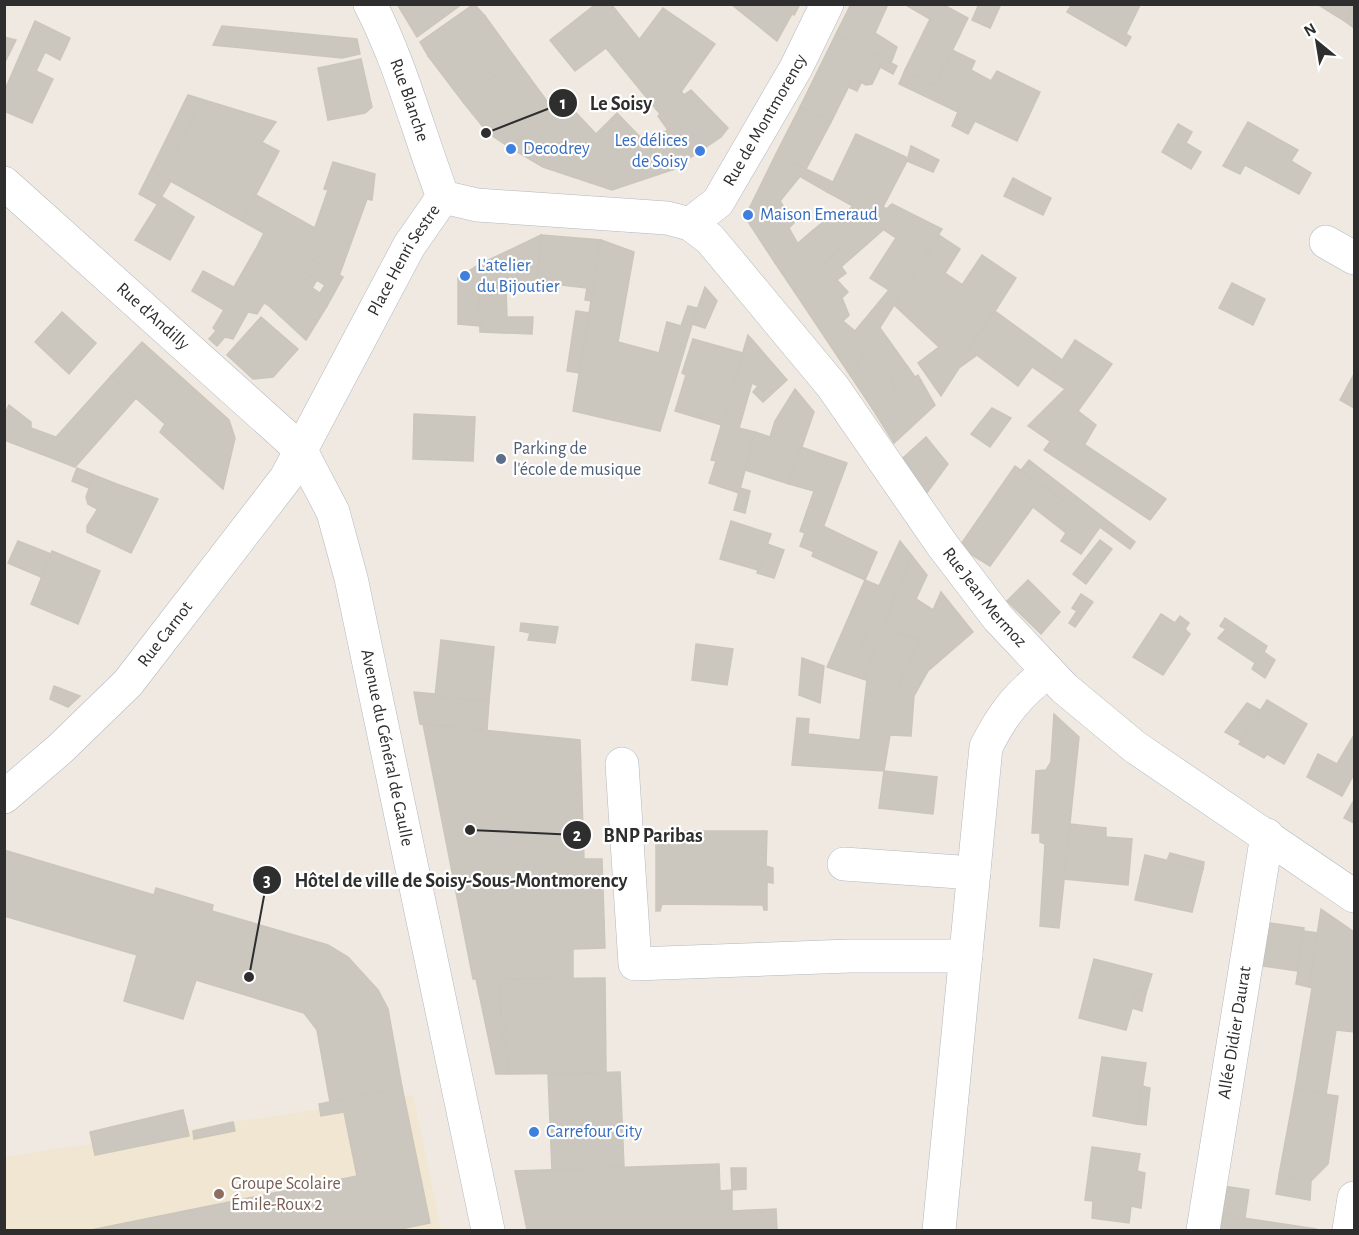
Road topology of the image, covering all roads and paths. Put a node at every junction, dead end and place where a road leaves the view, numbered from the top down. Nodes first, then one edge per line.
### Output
1 (370, 4) edge
2 (827, 4) edge
3 (4, 183) edge
4 (443, 197) junction
5 (690, 224) junction
6 (1326, 242) dead end
7 (1354, 258) edge
8 (300, 449) junction
9 (1048, 671) junction
10 (622, 764) dead end
11 (11, 780) edge
12 (1267, 836) junction
13 (844, 864) dead end
14 (974, 873) junction
15 (1354, 896) edge
16 (966, 956) junction
17 (1354, 1198) edge
18 (488, 1230) edge
19 (939, 1230) edge
20 (1203, 1230) edge
21 (1349, 1230) edge

1 - 4 street, Rue Blanche
2 - 5 street, Rue de Montmorency
3 - 8 street, Rue d'Andilly
4 - 5 street, Place Henri Sestre
4 - 8 street, Place Henri Sestre
5 - 9 street, Rue Jean Mermoz
6 - 7 street
8 - 11 street, Rue Carnot
8 - 18 street, Avenue du Général de Gaulle
9 - 12 street, Rue Jean Mermoz
9 - 14 street
10 - 16 street
12 - 15 street, Rue Jean Mermoz
12 - 20 street, Allée Didier Daurat
13 - 14 street
14 - 16 street
16 - 19 street
17 - 21 street

